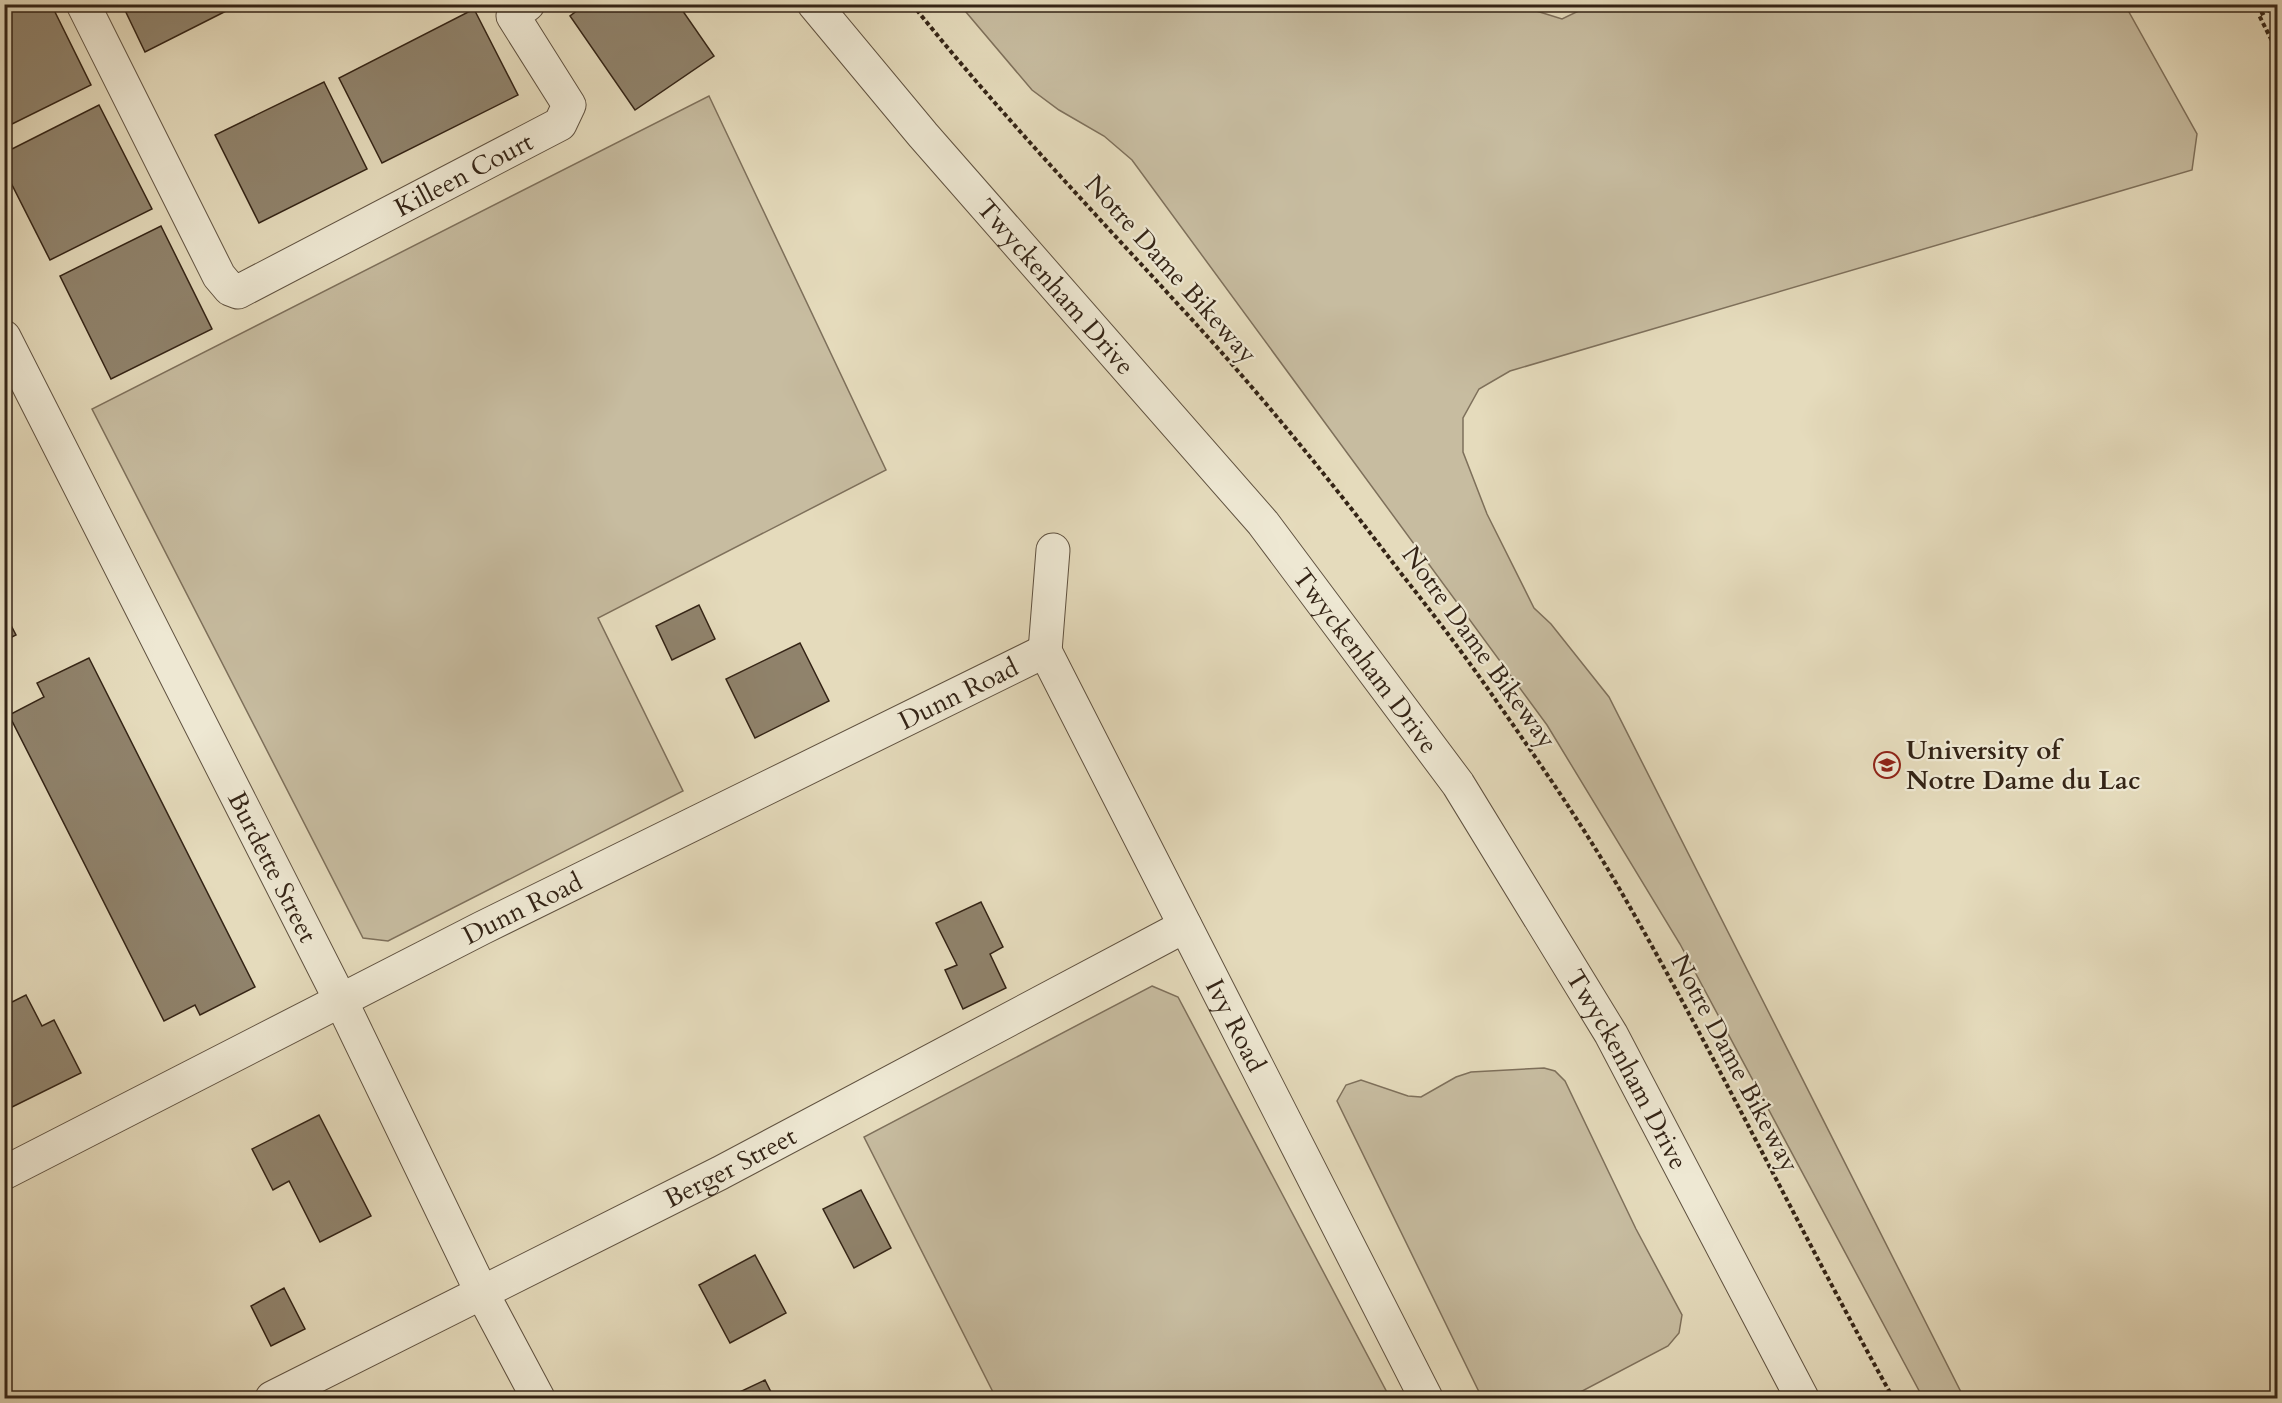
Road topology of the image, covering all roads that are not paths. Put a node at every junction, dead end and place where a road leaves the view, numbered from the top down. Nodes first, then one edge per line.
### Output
1 (83, 4) edge
2 (814, 4) edge
3 (516, 8) edge
4 (4, 337) edge
5 (1053, 550) dead end
6 (1045, 651) junction
7 (1185, 926) junction
8 (341, 1001) junction
9 (4, 1173) edge
10 (482, 1293) junction
11 (272, 1398) edge
12 (538, 1398) edge
13 (1426, 1398) edge
14 (1802, 1398) edge

1 - 3 street, Killeen Court
2 - 14 street, Twyckenham Drive
4 - 8 street, Burdette Street
5 - 6 street
6 - 7 street, Ivy Road
6 - 8 street, Dunn Road
7 - 10 street, Berger Street
7 - 13 street, Ivy Road
8 - 9 street, Dunn Road
8 - 10 street, Burdette Street
10 - 11 street, Berger Street
10 - 12 street, Burdette Street

